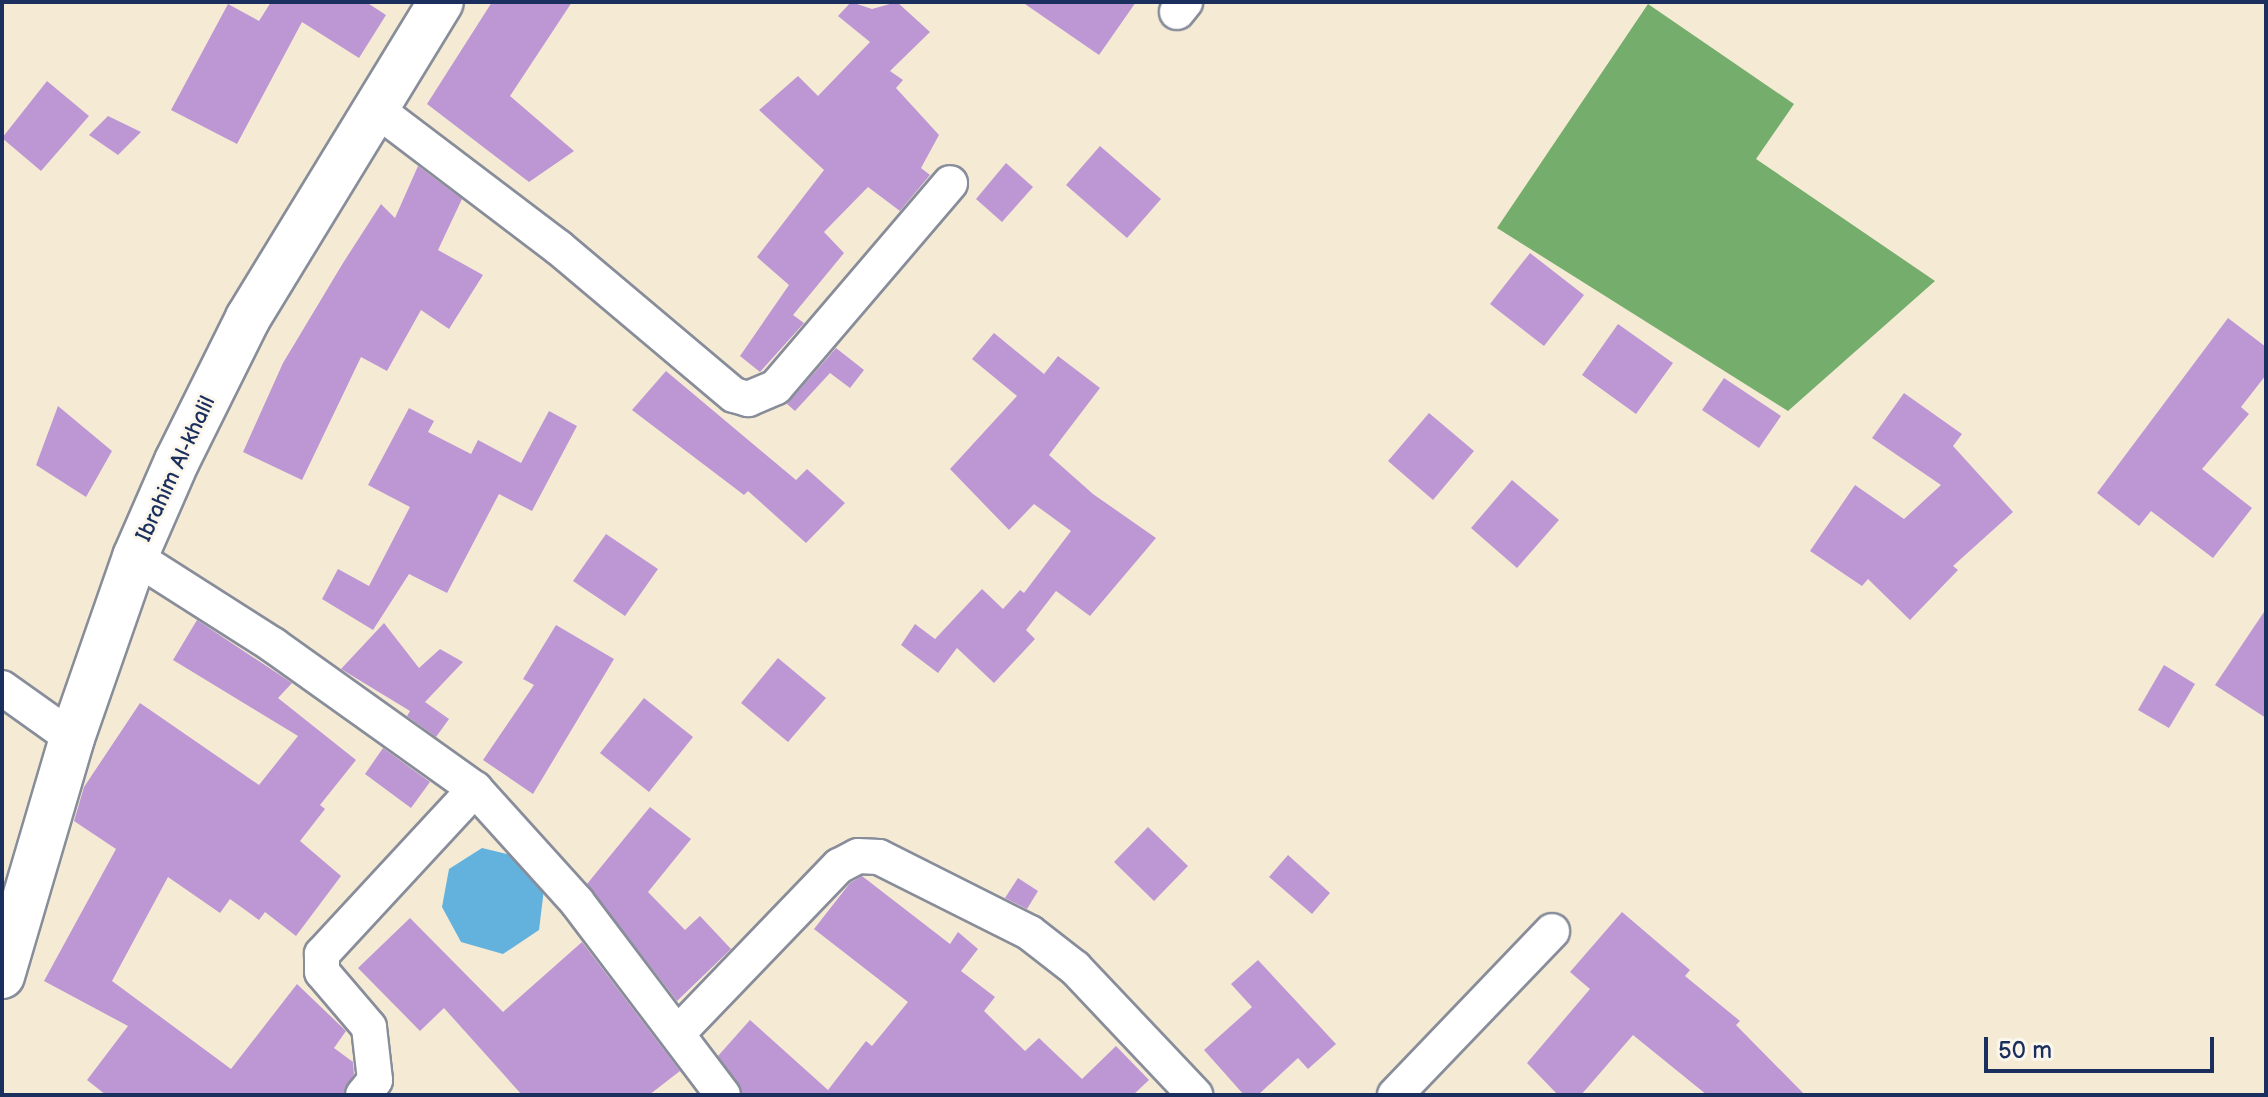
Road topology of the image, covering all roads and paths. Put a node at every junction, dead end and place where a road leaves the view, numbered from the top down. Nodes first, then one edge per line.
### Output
1 (441, 2) edge
2 (376, 109) junction
3 (950, 183) dead end
4 (135, 557) junction
5 (2, 688) edge
6 (72, 738) junction
7 (475, 789) junction
8 (1552, 931) dead end
9 (2, 976) edge
10 (679, 1032) junction
11 (363, 1095) edge
12 (723, 1095) edge
13 (1195, 1095) edge
14 (1395, 1095) edge

1 - 2 street, Ibrahim Al-khalil
2 - 3 street
2 - 4 street, Ibrahim Al-khalil
4 - 6 street, Ibrahim Al-khalil
4 - 7 street
5 - 6 street
6 - 9 street, Ibrahim Al-khalil
7 - 10 street
7 - 11 street
8 - 14 street
10 - 12 street
10 - 13 street

